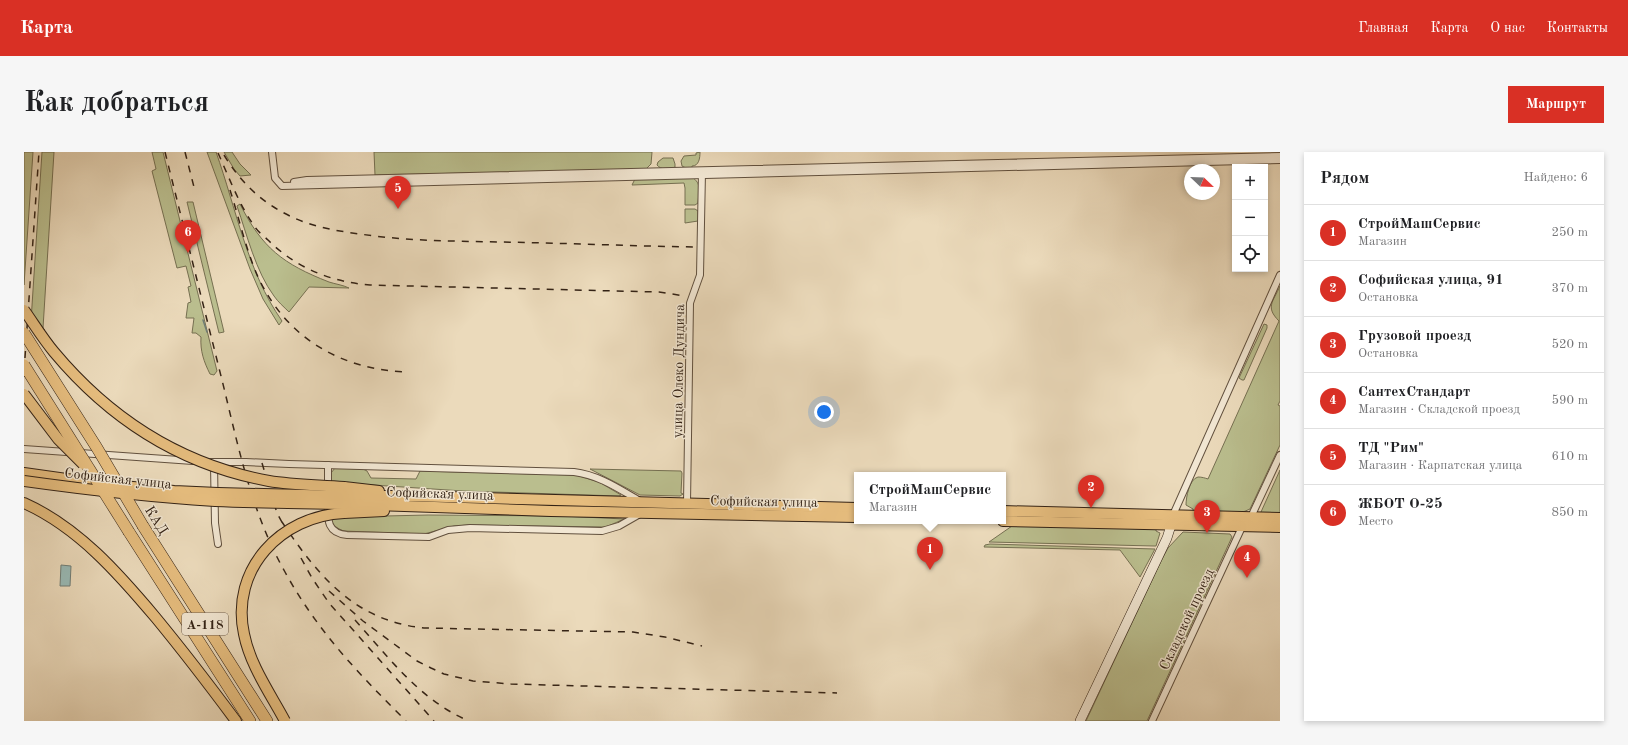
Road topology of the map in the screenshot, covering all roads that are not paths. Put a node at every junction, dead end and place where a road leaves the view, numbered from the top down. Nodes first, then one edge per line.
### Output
1 (272, 152) edge
2 (1280, 156) edge
3 (1280, 160) edge
4 (702, 172) junction
5 (1280, 275) edge
6 (24, 310) edge
7 (24, 333) edge
8 (24, 365) edge
9 (24, 394) edge
10 (24, 449) edge
11 (1280, 455) edge
12 (214, 462) junction
13 (328, 465) junction
14 (24, 469) edge
15 (89, 469) junction
16 (24, 474) edge
17 (42, 476) junction
18 (24, 481) edge
19 (344, 500) junction
20 (24, 503) edge
21 (686, 503) junction
22 (642, 507) junction
23 (854, 508) edge
24 (1006, 511) edge
25 (854, 517) edge
26 (1251, 517) junction
27 (1280, 518) edge
28 (1173, 520) junction
29 (1006, 521) edge
30 (1242, 526) junction
31 (1280, 528) edge
32 (218, 544) dead end
33 (236, 721) edge
34 (250, 721) edge
35 (267, 721) edge
36 (286, 721) edge
37 (1080, 721) edge
38 (1152, 721) edge

1 - 4 street
2 - 4 street
3 - 4 street
4 - 21 street, улица Олеко Дундича
5 - 28 street
6 - 19 main road, bridge
7 - 35 highway, КАД / А-118, bridge
8 - 15 highway, А-118, bridge
9 - 15 main road, bridge
10 - 12 street
11 - 26 street
12 - 13 street
12 - 32 street
13 - 22 street
13 - 22 street
14 - 17 main road
15 - 34 highway, А-118, bridge
16 - 17 main road, Софийская улица
17 - 19 main road, Софийская улица, bridge
18 - 19 main road, Софийская улица, bridge
19 - 22 main road, Софийская улица
19 - 22 main road, Софийская улица
19 - 36 main road, bridge
20 - 33 main road
21 - 22 main road, Софийская улица
21 - 23 main road, Софийская улица
22 - 25 main road, Софийская улица
24 - 28 main road
26 - 27 main road
26 - 28 main road
28 - 29 main road
28 - 30 main road
28 - 37 street
30 - 31 main road
30 - 38 street, Складской проезд

